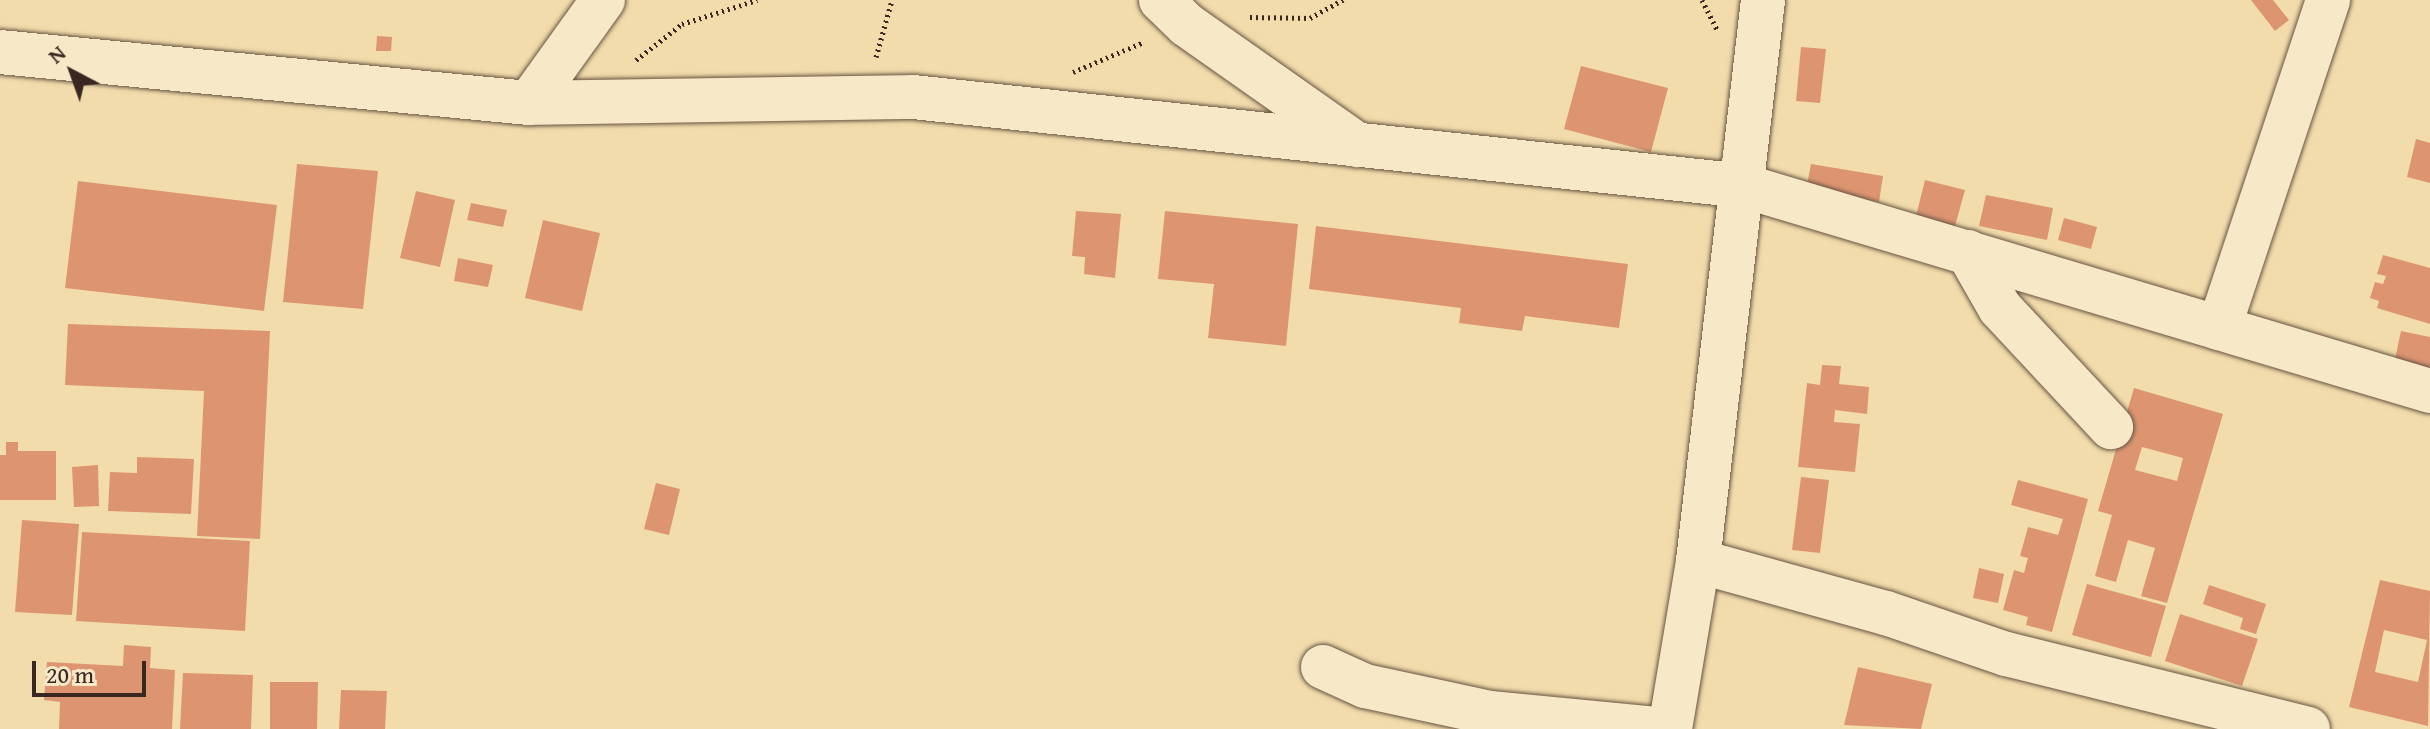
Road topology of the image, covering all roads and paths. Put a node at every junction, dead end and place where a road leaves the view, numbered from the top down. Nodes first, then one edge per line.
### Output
1 (757, 0) edge
2 (892, 0) edge
3 (1343, 0) edge
4 (1763, 0) edge
5 (2328, 0) edge
6 (588, 11) edge
7 (1174, 12) edge
8 (0, 52) edge
9 (863, 96) junction
10 (608, 101) junction
11 (529, 103) junction
12 (1012, 105) junction
13 (1358, 145) junction
14 (1744, 186) junction
15 (1968, 252) junction
16 (2219, 328) junction
17 (2430, 391) edge
18 (2111, 427) dead end
19 (1698, 561) junction
20 (1323, 667) dead end
21 (2296, 727) edge
22 (1656, 729) edge
23 (1670, 729) edge

1 - 10 path
2 - 9 path
3 - 7 path
4 - 14 street
5 - 16 street
6 - 11 street
7 - 12 path
7 - 13 street
8 - 11 street
9 - 10 street
9 - 12 street
10 - 11 street
12 - 13 street
13 - 14 street
14 - 15 street
14 - 19 street
15 - 16 street
15 - 18 street
16 - 17 street
19 - 21 street
19 - 23 street
20 - 22 street

